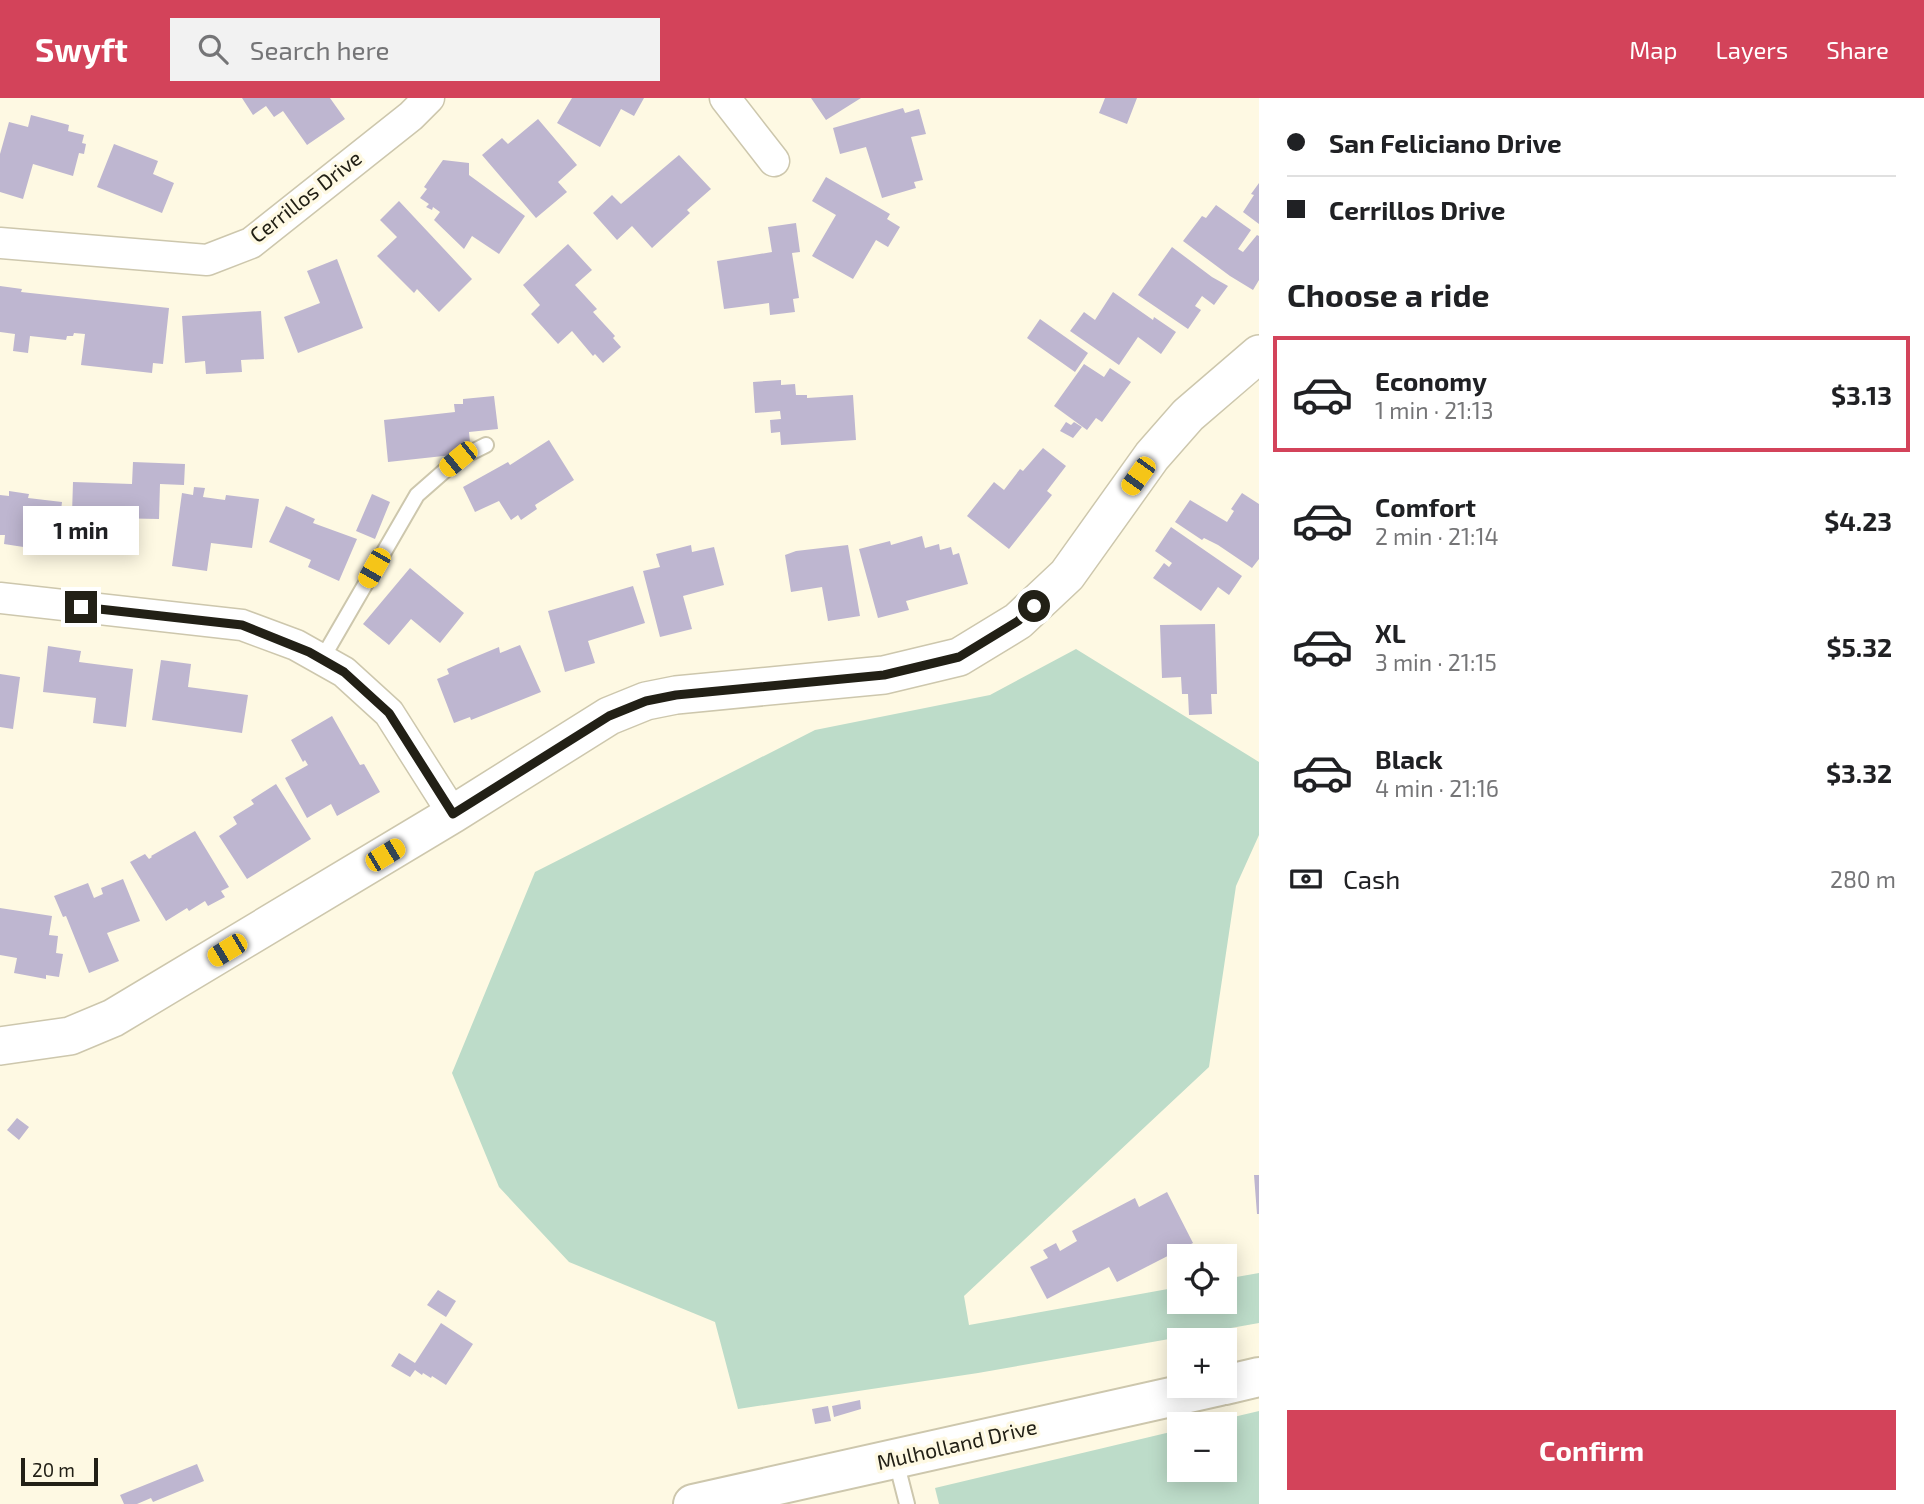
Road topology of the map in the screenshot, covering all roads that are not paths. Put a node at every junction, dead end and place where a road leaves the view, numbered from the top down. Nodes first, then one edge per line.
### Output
1 (429, 98) edge
2 (725, 98) edge
3 (774, 161) dead end
4 (0, 243) edge
5 (1259, 354) edge
6 (486, 445) dead end
7 (0, 598) edge
8 (321, 659) junction
9 (453, 814) junction
10 (0, 1046) edge
11 (1259, 1377) edge
12 (1237, 1382) edge
13 (1167, 1397) edge
14 (896, 1459) junction
15 (694, 1504) edge
16 (907, 1504) edge

1 - 4 street, Cerrillos Drive
2 - 3 street
5 - 9 street
6 - 8 lane
7 - 8 street
8 - 9 street
9 - 10 street
11 - 12 main road, Mulholland Drive
13 - 14 main road, Mulholland Drive
14 - 15 main road, Mulholland Drive
14 - 16 lane

